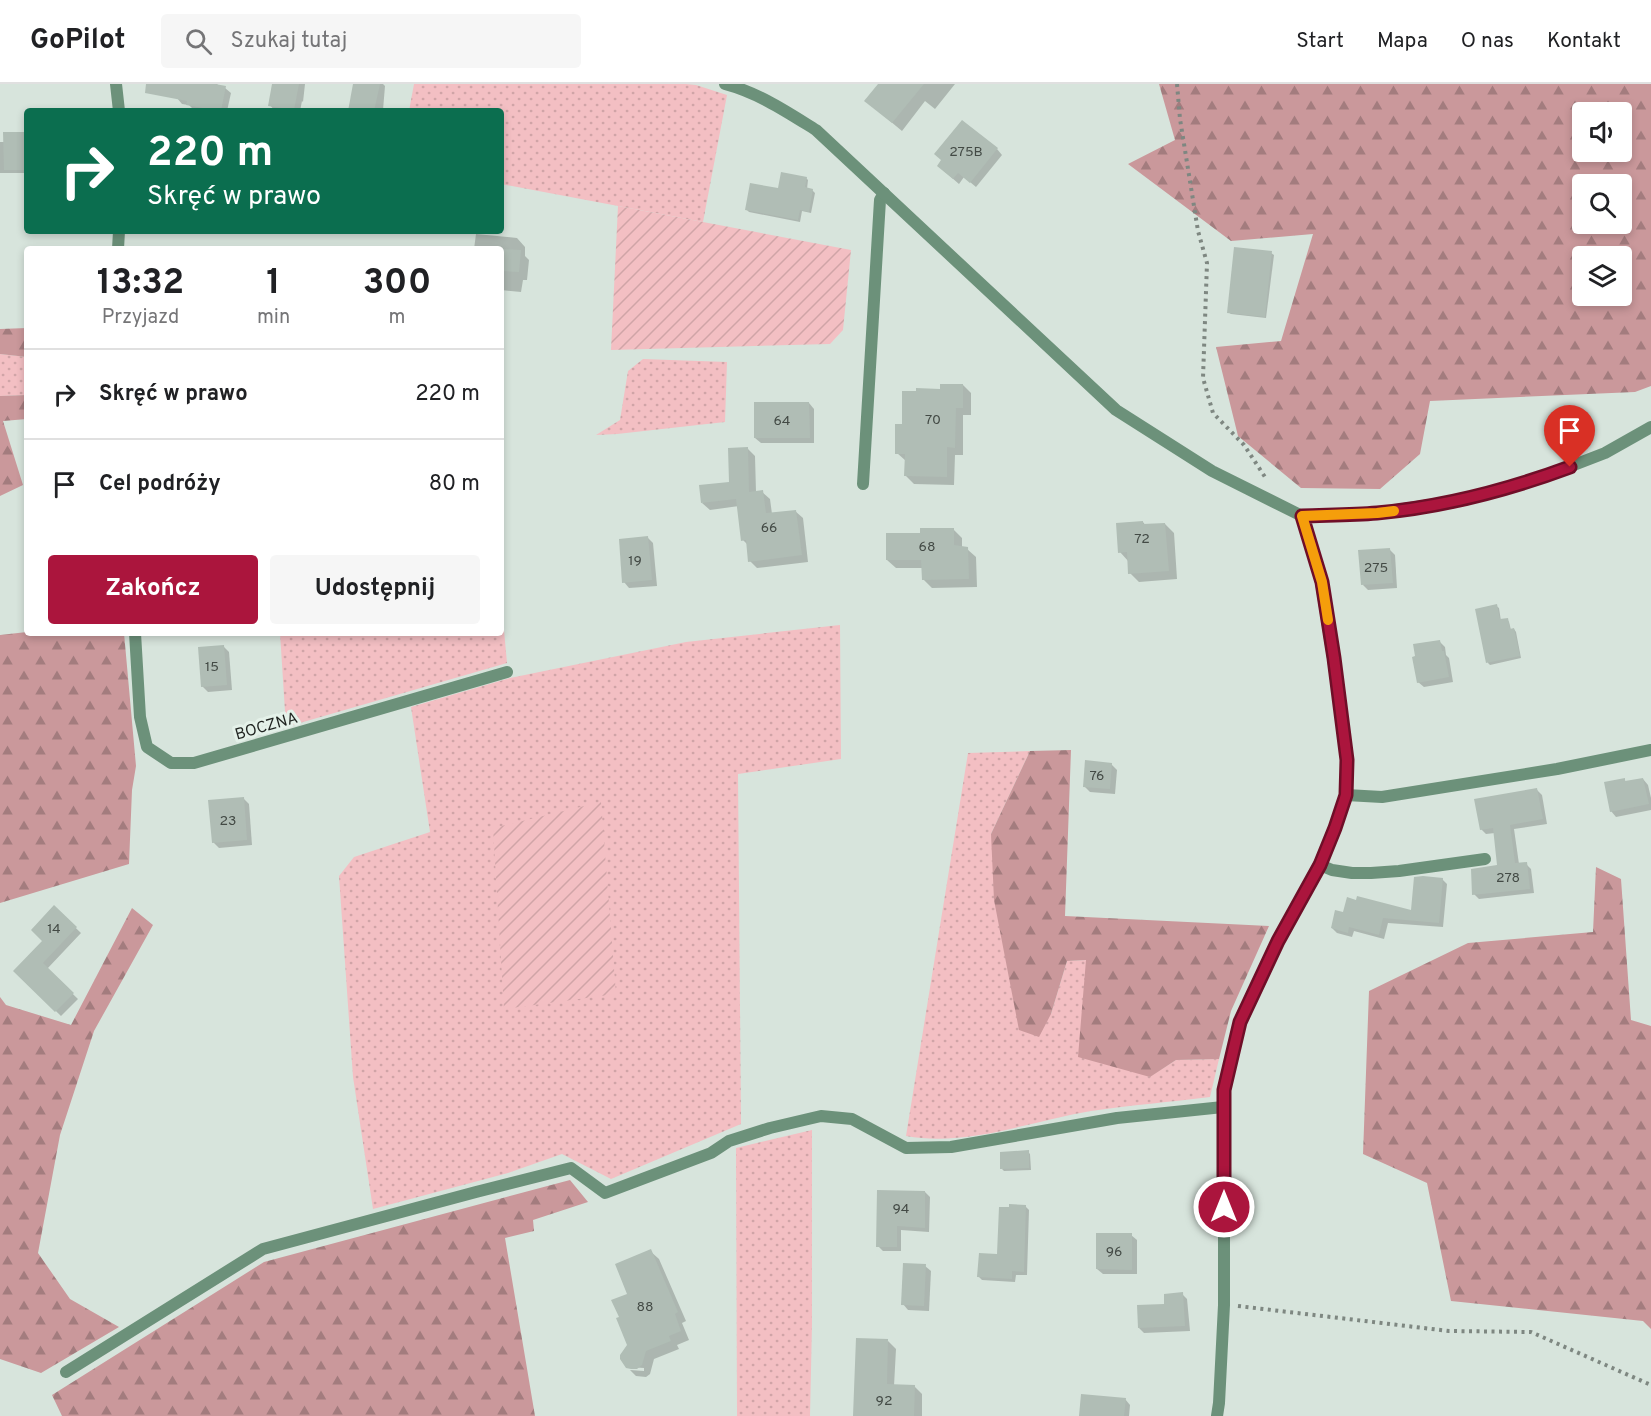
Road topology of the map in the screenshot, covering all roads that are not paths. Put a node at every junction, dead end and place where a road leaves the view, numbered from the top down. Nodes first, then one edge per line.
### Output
1 (116, 84) edge
2 (725, 84) edge
3 (119, 108) edge
4 (884, 193) junction
5 (1651, 427) edge
6 (863, 484) dead end
7 (1302, 516) junction
8 (135, 636) edge
9 (507, 672) dead end
10 (1651, 750) edge
11 (1346, 795) junction
12 (1485, 859) dead end
13 (1320, 865) junction
14 (1223, 1107) junction
15 (66, 1372) dead end
16 (1216, 1416) edge

1 - 3 street
2 - 4 street
4 - 6 street
4 - 7 street
5 - 7 street
7 - 11 street
8 - 9 street, BOCZNA
10 - 11 street
11 - 13 street
12 - 13 street
13 - 14 street
14 - 15 street
14 - 16 street

